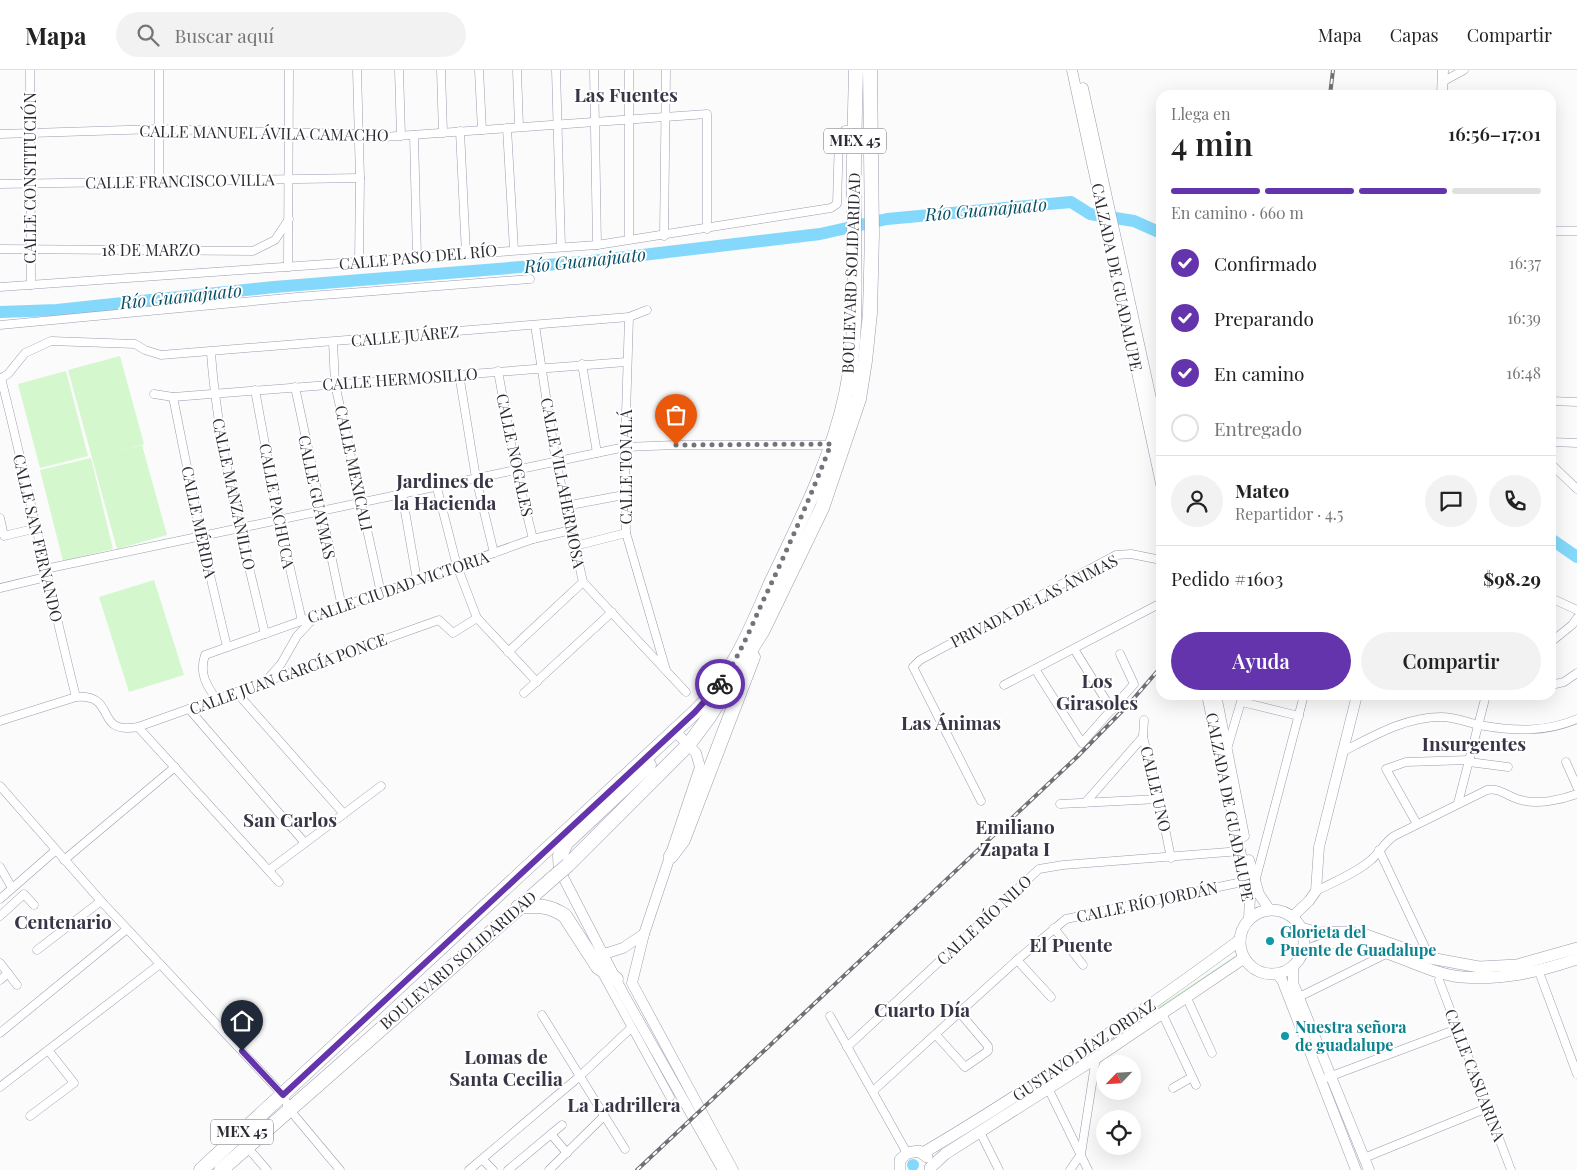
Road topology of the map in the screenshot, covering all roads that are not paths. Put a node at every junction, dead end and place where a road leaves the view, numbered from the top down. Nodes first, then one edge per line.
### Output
1 (30, 70) edge
2 (159, 70) edge
3 (289, 70) edge
4 (357, 70) edge
5 (399, 70) edge
6 (441, 70) edge
7 (479, 70) edge
8 (517, 70) edge
9 (556, 70) edge
10 (594, 70) edge
11 (629, 70) edge
12 (666, 70) edge
13 (856, 70) edge
14 (1072, 70) edge
15 (1079, 70) edge
16 (1443, 70) edge
17 (1464, 70) edge
18 (872, 73) edge
19 (1442, 82) junction
20 (1442, 90) edge
21 (665, 117) junction
22 (629, 119) junction
23 (595, 122) junction
24 (558, 124) junction
25 (519, 127) junction
26 (508, 128) junction
27 (157, 129) junction
28 (482, 130) junction
29 (855, 130) junction
30 (460, 131) junction
31 (444, 133) junction
32 (0, 134) edge
33 (29, 134) junction
34 (288, 134) junction
35 (359, 135) junction
36 (414, 135) junction
37 (401, 136) junction
38 (360, 178) junction
39 (289, 179) junction
40 (159, 180) junction
41 (0, 184) edge
42 (31, 185) junction
43 (1103, 195) junction
44 (289, 219) junction
45 (707, 229) junction
46 (1111, 230) junction
47 (1556, 231) edge
48 (1577, 231) edge
49 (664, 236) junction
50 (629, 239) junction
51 (597, 245) junction
52 (561, 247) junction
53 (0, 249) edge
54 (30, 250) junction
55 (514, 250) junction
56 (466, 254) junction
57 (416, 257) junction
58 (359, 262) junction
59 (288, 268) junction
60 (530, 280) dead end
61 (31, 285) junction
62 (0, 287) edge
63 (647, 310) dead end
64 (629, 317) junction
65 (0, 325) edge
66 (535, 325) junction
67 (333, 342) junction
68 (211, 353) junction
69 (626, 362) junction
70 (582, 364) junction
71 (541, 368) junction
72 (498, 371) junction
73 (459, 374) junction
74 (0, 378) edge
75 (336, 384) junction
76 (295, 387) junction
77 (255, 390) junction
78 (214, 393) junction
79 (154, 394) dead end
80 (173, 396) junction
81 (3, 398) edge
82 (1556, 401) edge
83 (1577, 402) edge
84 (1156, 423) edge
85 (1556, 442) edge
86 (1577, 443) edge
87 (837, 446) junction
88 (625, 447) junction
89 (597, 453) junction
90 (1156, 459) edge
91 (556, 462) junction
92 (1556, 469) edge
93 (516, 470) junction
94 (476, 478) junction
95 (436, 488) junction
96 (1577, 489) edge
97 (402, 494) junction
98 (624, 495) junction
99 (361, 502) junction
100 (565, 506) junction
101 (320, 512) junction
102 (0, 518) edge
103 (279, 520) junction
104 (37, 528) junction
105 (240, 528) junction
106 (571, 530) junction
107 (626, 533) junction
108 (201, 537) junction
109 (533, 539) junction
110 (575, 546) junction
111 (494, 553) junction
112 (1156, 559) edge
113 (457, 566) junction
114 (45, 573) junction
115 (417, 580) junction
116 (583, 582) junction
117 (0, 588) edge
118 (381, 593) junction
119 (1556, 600) edge
120 (342, 606) junction
121 (1156, 606) edge
122 (1577, 610) edge
123 (612, 612) junction
124 (317, 615) junction
125 (477, 618) junction
126 (1577, 618) edge
127 (302, 621) junction
128 (763, 630) junction
129 (264, 634) junction
130 (1556, 638) edge
131 (227, 647) junction
132 (1074, 649) junction
133 (508, 652) junction
134 (1120, 654) dead end
135 (1035, 669) junction
136 (666, 672) junction
137 (1577, 673) edge
138 (537, 682) junction
139 (263, 684) junction
140 (1556, 684) edge
141 (1004, 685) dead end
142 (237, 692) junction
143 (686, 692) dead end
144 (524, 694) dead end
145 (76, 697) junction
146 (217, 700) junction
147 (1208, 700) edge
148 (1217, 700) edge
149 (1241, 700) edge
150 (1248, 700) edge
151 (1303, 700) edge
152 (1356, 700) edge
153 (1485, 700) edge
154 (189, 709) junction
155 (1112, 710) junction
156 (1299, 716) junction
157 (1577, 719) edge
158 (0, 720) edge
159 (1144, 720) dead end
160 (1478, 724) junction
161 (138, 726) junction
162 (674, 730) junction
163 (1143, 737) junction
164 (689, 744) junction
165 (1228, 747) junction
166 (1344, 751) junction
167 (1469, 761) junction
168 (1222, 762) junction
169 (1566, 762) dead end
170 (175, 767) junction
171 (1508, 767) dead end
172 (381, 786) dead end
173 (1577, 787) edge
174 (1, 791) edge
175 (1577, 794) edge
176 (1160, 799) junction
177 (981, 801) dead end
178 (1085, 803) junction
179 (1458, 803) junction
180 (1060, 804) dead end
181 (344, 814) junction
182 (1417, 824) junction
183 (305, 843) junction
184 (56, 850) junction
185 (1379, 850) junction
186 (1241, 851) junction
187 (670, 856) junction
188 (1171, 858) junction
189 (64, 860) junction
190 (0, 867) edge
191 (269, 870) junction
192 (561, 871) junction
193 (279, 882) dead end
194 (1251, 882) junction
195 (12, 888) junction
196 (1316, 892) junction
197 (0, 898) edge
198 (101, 901) junction
199 (34, 904) dead end
200 (518, 907) junction
201 (1269, 910) junction
202 (0, 916) edge
203 (1292, 917) junction
204 (1249, 919) junction
205 (1054, 928) junction
206 (1301, 928) junction
207 (127, 929) junction
208 (644, 934) junction
209 (1240, 940) junction
210 (1577, 948) edge
211 (36, 950) dead end
212 (1388, 953) junction
213 (1302, 954) junction
214 (1244, 958) junction
215 (1430, 958) junction
216 (1577, 959) edge
217 (601, 960) junction
218 (1017, 960) junction
219 (0, 963) edge
220 (160, 964) junction
221 (1083, 965) dead end
222 (1293, 967) junction
223 (1538, 972) junction
224 (8, 973) junction
225 (1277, 974) junction
226 (616, 979) joint
227 (0, 980) edge
228 (1439, 980) dead end
229 (17, 984) dead end
230 (1186, 996) junction
231 (1051, 997) dead end
232 (1299, 997) junction
233 (620, 998) junction
234 (960, 1013) junction
235 (1162, 1013) junction
236 (542, 1015) dead end
237 (830, 1016) dead end
238 (631, 1028) junction
239 (1457, 1029) junction
240 (0, 1032) edge
241 (936, 1035) junction
242 (847, 1047) junction
243 (48, 1050) junction
244 (1212, 1053) dead end
245 (1100, 1055) edge
246 (1096, 1058) joint
247 (1577, 1074) edge
248 (580, 1076) junction
249 (1192, 1076) junction
250 (1327, 1077) junction
251 (1196, 1085) dead end
252 (0, 1087) edge
253 (1048, 1088) junction
254 (1173, 1088) dead end
255 (873, 1091) junction
256 (283, 1095) junction
257 (670, 1097) dead end
258 (1487, 1108) junction
259 (289, 1109) junction
260 (698, 1115) junction
261 (30, 1116) dead end
262 (604, 1116) junction
263 (562, 1124) dead end
264 (980, 1132) junction
265 (551, 1134) junction
266 (247, 1147) junction
267 (625, 1149) dead end
268 (567, 1153) junction
269 (906, 1153) junction
270 (923, 1153) junction
271 (1080, 1154) junction
272 (1364, 1158) junction
273 (482, 1159) junction
274 (930, 1169) edge
275 (201, 1170) edge
276 (222, 1170) edge
277 (267, 1170) edge
278 (340, 1170) edge
279 (469, 1170) edge
280 (493, 1170) edge
281 (508, 1170) edge
282 (549, 1170) edge
283 (723, 1170) edge
284 (733, 1170) edge
285 (899, 1170) edge
286 (999, 1170) edge
287 (1070, 1170) edge
288 (1088, 1170) edge
289 (1356, 1170) edge
290 (1369, 1170) edge
291 (1511, 1170) edge

1 - 33 street, CALLE CONSTITUCIÓN
2 - 27 street
3 - 34 street
4 - 35 street
5 - 37 street
6 - 31 street
7 - 28 street
8 - 25 street
9 - 24 street
10 - 23 street
11 - 22 street
12 - 21 street
13 - 29 highway, BOULEVARD SOLIDARIDAD / MEX 45
14 - 43 main road, CALZADA DE GUADALUPE
15 - 43 main road, CALZADA DE GUADALUPE
16 - 19 main road
17 - 19 street
18 - 87 highway, BOULEVARD SOLIDARIDAD / MEX 45
19 - 20 main road
21 - 22 street, CALLE MANUEL ÁVILA CAMACHO
21 - 45 street, CALLE MANUEL ÁVILA CAMACHO
21 - 49 street
22 - 23 street, CALLE MANUEL ÁVILA CAMACHO
22 - 50 street
23 - 24 street, CALLE MANUEL ÁVILA CAMACHO
23 - 51 street
24 - 25 street, CALLE MANUEL ÁVILA CAMACHO
24 - 52 street
25 - 26 street, CALLE MANUEL ÁVILA CAMACHO
26 - 28 street, CALLE MANUEL ÁVILA CAMACHO
26 - 55 street
27 - 33 street, CALLE MANUEL ÁVILA CAMACHO
27 - 34 street, CALLE MANUEL ÁVILA CAMACHO
27 - 40 street
28 - 30 street, CALLE MANUEL ÁVILA CAMACHO
29 - 45 street, CALLE PASO DEL RÍO
29 - 87 highway, BOULEVARD SOLIDARIDAD / MEX 45
30 - 31 street, CALLE MANUEL ÁVILA CAMACHO
30 - 56 street
31 - 36 street, CALLE MANUEL ÁVILA CAMACHO
32 - 33 street, CALLE MANUEL ÁVILA CAMACHO
33 - 42 street, CALLE CONSTITUCIÓN
34 - 35 street, CALLE MANUEL ÁVILA CAMACHO
34 - 39 street
35 - 37 street, CALLE MANUEL ÁVILA CAMACHO
35 - 38 street
36 - 37 street, CALLE MANUEL ÁVILA CAMACHO
36 - 57 street
38 - 39 street, CALLE FRANCISCO VILLA
38 - 58 street
39 - 40 street, CALLE FRANCISCO VILLA
39 - 44 street
40 - 42 street, CALLE FRANCISCO VILLA
41 - 42 street, CALLE FRANCISCO VILLA
42 - 54 street, CALLE CONSTITUCIÓN
43 - 46 main road, CALZADA DE GUADALUPE
44 - 54 street, 18 DE MARZO
44 - 59 street
45 - 49 street, CALLE PASO DEL RÍO
46 - 84 main road, CALZADA DE GUADALUPE
46 - 90 main road, CALZADA DE GUADALUPE
47 - 48 street
49 - 50 street, CALLE PASO DEL RÍO
50 - 51 street, CALLE PASO DEL RÍO
51 - 52 street, CALLE PASO DEL RÍO
52 - 55 street, CALLE PASO DEL RÍO
53 - 54 street, 18 DE MARZO
54 - 61 street, CALLE CONSTITUCIÓN
55 - 56 street, CALLE PASO DEL RÍO
56 - 57 street, CALLE PASO DEL RÍO
57 - 58 street, CALLE PASO DEL RÍO
58 - 59 street, CALLE PASO DEL RÍO
59 - 61 street, CALLE PASO DEL RÍO
60 - 65 street, CALLE PASO DEL RÍO
61 - 62 street, CALLE PASO DEL RÍO
63 - 64 street, CALLE JUÁREZ
64 - 66 street, CALLE JUÁREZ
64 - 69 street, CALLE TONALÁ
66 - 67 street, CALLE JUÁREZ
66 - 71 street, CALLE VILLAHERMOSA
67 - 68 street, CALLE JUÁREZ
67 - 75 street, CALLE MEXICALI
68 - 74 street, CALLE JUÁREZ
68 - 78 street, CALLE MANZANILLO
69 - 70 street, CALLE HERMOSILLO
69 - 88 street, CALLE TONALÁ
70 - 71 street, CALLE HERMOSILLO
70 - 89 street
71 - 72 street, CALLE HERMOSILLO
71 - 91 street, CALLE VILLAHERMOSA
72 - 73 street, CALLE HERMOSILLO
72 - 93 street, CALLE NOGALES
73 - 75 street, CALLE HERMOSILLO
73 - 94 street
74 - 81 street, CALLE SAN FERNANDO
75 - 76 street, CALLE HERMOSILLO
75 - 99 street, CALLE MEXICALI
76 - 77 street, CALLE HERMOSILLO
76 - 101 street, CALLE GUAYMAS
77 - 78 street, CALLE HERMOSILLO
77 - 103 street, CALLE PACHUCA
78 - 80 street, CALLE HERMOSILLO
78 - 105 street, CALLE MANZANILLO
79 - 80 street, CALLE HERMOSILLO
80 - 108 street, CALLE MÉRIDA
81 - 104 street, CALLE SAN FERNANDO
82 - 83 street
85 - 86 street
87 - 88 street
87 - 128 highway, BOULEVARD SOLIDARIDAD / MEX 45
87 - 162 highway, BOULEVARD SOLIDARIDAD / MEX 45
88 - 89 street
88 - 98 street, CALLE TONALÁ
89 - 91 street
91 - 93 street
91 - 100 street, CALLE VILLAHERMOSA
92 - 96 street
93 - 94 street
93 - 109 street, CALLE NOGALES
94 - 95 street
94 - 111 street
95 - 97 street
95 - 113 street
97 - 99 street
97 - 115 street
98 - 100 street
98 - 107 street, CALLE TONALÁ
99 - 101 street
99 - 118 street, CALLE MEXICALI
100 - 106 street, CALLE VILLAHERMOSA
101 - 103 street
101 - 120 street, CALLE GUAYMAS
102 - 104 street
103 - 105 street
103 - 127 street, CALLE PACHUCA
104 - 114 street, CALLE SAN FERNANDO
105 - 108 street
105 - 129 street, CALLE MANZANILLO
106 - 109 street, CALLE CIUDAD VICTORIA
106 - 110 street, CALLE VILLAHERMOSA
107 - 110 street
107 - 136 street, CALLE TONALÁ
108 - 114 street
108 - 131 street, CALLE MÉRIDA
109 - 111 street, CALLE CIUDAD VICTORIA
110 - 116 street, CALLE VILLAHERMOSA
111 - 113 street, CALLE CIUDAD VICTORIA
112 - 177 street, PRIVADA DE LAS ÁNIMAS
113 - 115 street, CALLE CIUDAD VICTORIA
113 - 125 street
114 - 117 street
114 - 145 street, CALLE SAN FERNANDO
115 - 118 street, CALLE CIUDAD VICTORIA
116 - 123 street, CALLE VILLAHERMOSA
116 - 133 street
118 - 120 street, CALLE CIUDAD VICTORIA
119 - 122 street
120 - 124 street, CALLE CIUDAD VICTORIA
121 - 132 street
123 - 136 street, CALLE VILLAHERMOSA
123 - 138 street
124 - 127 street, CALLE CIUDAD VICTORIA
124 - 139 street
125 - 133 street
125 - 139 street, CALLE JUAN GARCÍA PONCE
126 - 130 street
127 - 129 street, CALLE CIUDAD VICTORIA
128 - 164 highway, BOULEVARD SOLIDARIDAD / MEX 45
128 - 187 highway
129 - 131 street, CALLE CIUDAD VICTORIA
131 - 146 street, CALLE CIUDAD VICTORIA
132 - 135 street
132 - 155 street
133 - 138 street
134 - 155 street
135 - 141 street
135 - 155 street
136 - 143 street, CALLE VILLAHERMOSA
137 - 140 street
138 - 144 street
139 - 142 street, CALLE JUAN GARCÍA PONCE
142 - 146 street, CALLE JUAN GARCÍA PONCE
142 - 181 street
145 - 158 street
145 - 161 street
146 - 154 street, CALLE JUAN GARCÍA PONCE
147 - 168 main road, CALZADA DE GUADALUPE
148 - 165 main road, CALZADA DE GUADALUPE
149 - 165 street
150 - 156 street
151 - 156 street
152 - 166 main road
153 - 160 street
154 - 161 street, CALLE JUAN GARCÍA PONCE
154 - 183 street
156 - 194 street
157 - 160 street
159 - 163 street, CALLE UNO
160 - 166 street
160 - 167 street
161 - 170 street
162 - 164 main road
162 - 192 highway
162 - 256 highway, BOULEVARD SOLIDARIDAD / MEX 45
163 - 176 street, CALLE UNO
163 - 178 street
164 - 187 main road
164 - 192 highway, BOULEVARD SOLIDARIDAD / MEX 45
165 - 168 street
165 - 194 main road, CALZADA DE GUADALUPE
166 - 196 main road
167 - 171 street
167 - 179 street
167 - 182 street
168 - 186 main road, CALZADA DE GUADALUPE
169 - 173 street
170 - 189 street
170 - 191 street
172 - 181 street
174 - 184 street
175 - 179 street
176 - 178 street
176 - 188 street, CALLE UNO
178 - 180 street
179 - 182 street
181 - 183 street
182 - 185 street
183 - 191 street
184 - 189 street
184 - 195 street
185 - 196 street
185 - 215 street
186 - 188 street, CALLE RÍO NILO
186 - 194 main road, CALZADA DE GUADALUPE
187 - 208 main road
188 - 242 street, CALLE RÍO NILO
189 - 198 street
190 - 195 street
191 - 193 street
192 - 200 highway, BOULEVARD SOLIDARIDAD / MEX 45
192 - 217 main road
194 - 201 main road, CALZADA DE GUADALUPE
194 - 204 main road, CALZADA DE GUADALUPE
194 - 205 street, CALLE RÍO JORDÁN
195 - 197 street
196 - 203 main road
198 - 207 street
198 - 211 street
199 - 202 street
200 - 217 highway
200 - 259 highway, BOULEVARD SOLIDARIDAD / MEX 45
201 - 203 main road
201 - 204 main road
203 - 206 main road
204 - 209 main road
205 - 218 street, CALLE RÍO JORDÁN
205 - 221 street
206 - 213 main road
206 - 215 main road
207 - 220 street
207 - 240 street
208 - 217 main road
208 - 260 main road
209 - 214 main road
209 - 270 main road, GUSTAVO DÍAZ ORDAZ
210 - 215 main road
212 - 213 main road
212 - 223 main road
212 - 232 street
213 - 222 main road
214 - 225 main road
214 - 230 main road, GUSTAVO DÍAZ ORDAZ
216 - 223 main road
217 - 226 highway
217 - 233 street
218 - 231 street
218 - 234 street, CALLE RÍO JORDÁN
219 - 224 street
220 - 243 street
220 - 256 street
222 - 225 main road
222 - 232 main road
223 - 247 street
224 - 227 street
224 - 229 street
225 - 250 main road
226 - 233 main road
228 - 239 street, CALLE CASUARINA
230 - 235 main road, GUSTAVO DÍAZ ORDAZ
230 - 244 street
232 - 250 main road
233 - 238 street
233 - 260 main road
234 - 241 street, CALLE RÍO JORDÁN
234 - 241 street
235 - 245 main road, GUSTAVO DÍAZ ORDAZ
235 - 249 street
236 - 248 street
237 - 242 street
238 - 248 street
238 - 257 street
239 - 250 street
239 - 258 street, CALLE CASUARINA
241 - 255 street, CALLE RÍO JORDÁN
242 - 255 street
243 - 252 street
243 - 261 street
246 - 253 main road, GUSTAVO DÍAZ ORDAZ
246 - 271 street
248 - 262 street
248 - 273 street
249 - 251 street
249 - 254 street
250 - 272 main road
250 - 289 main road
253 - 264 main road, GUSTAVO DÍAZ ORDAZ
253 - 271 street
255 - 269 street
256 - 259 street
256 - 275 highway, BOULEVARD SOLIDARIDAD / MEX 45
258 - 272 street
258 - 291 street, CALLE CASUARINA
259 - 266 highway, BOULEVARD SOLIDARIDAD / MEX 45
259 - 278 street
260 - 283 main road
260 - 284 main road
262 - 267 street
262 - 268 street
263 - 265 street
264 - 274 main road, GUSTAVO DÍAZ ORDAZ
264 - 286 street
265 - 268 street
265 - 281 street
266 - 276 highway, BOULEVARD SOLIDARIDAD / MEX 45
266 - 277 street
268 - 282 street
269 - 270 main road
269 - 285 main road
270 - 274 main road
271 - 287 street
271 - 288 street
272 - 290 main road
273 - 279 street
273 - 280 street

